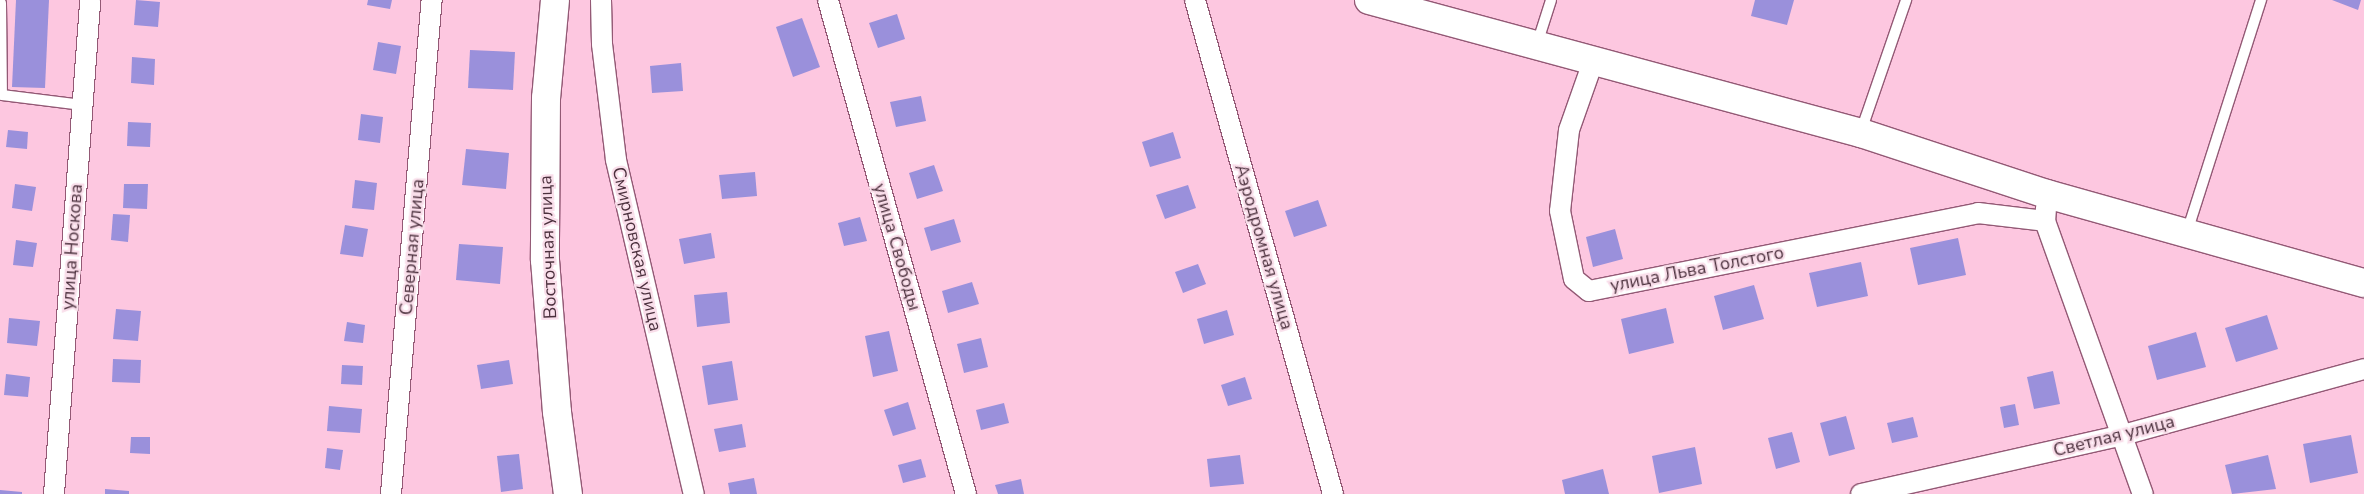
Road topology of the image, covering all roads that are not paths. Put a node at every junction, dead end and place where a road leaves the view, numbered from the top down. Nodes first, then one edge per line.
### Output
1 (90, 0) edge
2 (432, 0) edge
3 (555, 0) edge
4 (601, 0) edge
5 (828, 0) edge
6 (1195, 0) edge
7 (1369, 0) edge
8 (1552, 0) edge
9 (1906, 0) edge
10 (2262, 0) edge
11 (2, 3) dead end
12 (1538, 44) junction
13 (1594, 59) junction
14 (82, 105) junction
15 (1860, 133) junction
16 (2047, 194) junction
17 (2045, 222) junction
18 (2186, 233) junction
19 (2364, 283) edge
20 (2364, 370) edge
21 (2123, 435) junction
22 (54, 494) edge
23 (391, 494) edge
24 (568, 494) edge
25 (694, 494) edge
26 (966, 494) edge
27 (1333, 494) edge
28 (1861, 494) edge
29 (2142, 494) edge

1 - 14 street, улица Носкова
2 - 23 street, Северная улица
3 - 24 street, Восточная улица
4 - 25 street, Смирновская улица
5 - 26 street, улица Свободы
6 - 27 street, Аэродромная улица
7 - 12 street
8 - 12 lane
9 - 15 lane
10 - 18 lane
11 - 14 lane
12 - 13 street
13 - 15 street
13 - 17 street, улица Льва Толстого
14 - 22 street, улица Носкова
15 - 16 street
16 - 17 street
16 - 18 street
17 - 21 street
18 - 19 street
20 - 21 street, Светлая улица
21 - 28 street, Светлая улица
21 - 29 street

